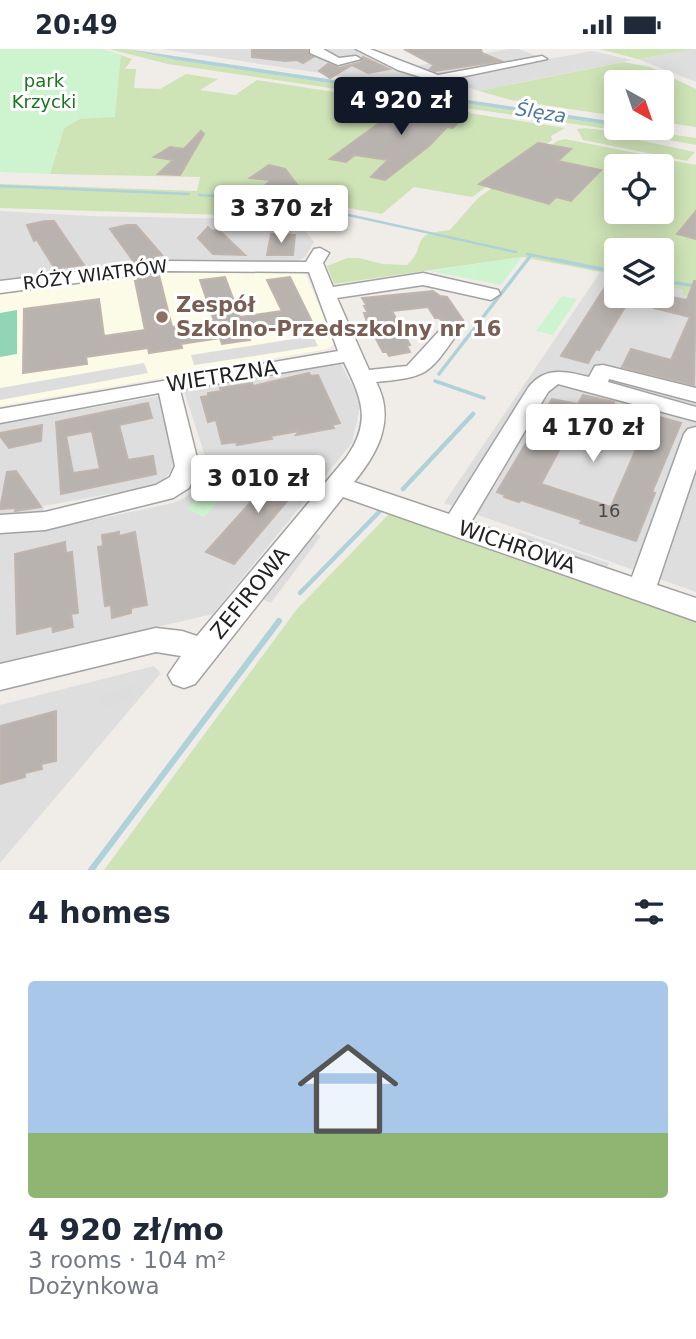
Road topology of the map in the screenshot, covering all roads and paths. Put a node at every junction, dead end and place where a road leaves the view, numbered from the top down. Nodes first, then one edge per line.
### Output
1 (318, 49) edge
2 (359, 54) edge
3 (542, 59) dead end
4 (0, 287) edge
5 (491, 293) dead end
6 (326, 294) junction
7 (447, 334) dead end
8 (351, 355) junction
9 (362, 377) junction
10 (168, 384) junction
11 (595, 386) junction
12 (696, 395) edge
13 (696, 414) edge
14 (0, 416) edge
15 (696, 434) edge
16 (338, 486) junction
17 (461, 517) junction
18 (0, 524) edge
19 (644, 582) junction
20 (696, 610) edge
21 (0, 677) edge

1 - 2 street
2 - 3 street
4 - 6 street, RÓŻY WIATRÓW
5 - 6 street
6 - 8 street
7 - 9 street
8 - 9 street, ZEFIROWA
8 - 10 street, WIETRZNA
9 - 16 street, ZEFIROWA
10 - 14 street, WIETRZNA
10 - 18 street
11 - 12 street
11 - 13 street
11 - 17 street
15 - 19 street
16 - 17 street, WICHROWA
16 - 21 street, ZEFIROWA
17 - 19 street, WICHROWA
19 - 20 street, WICHROWA

